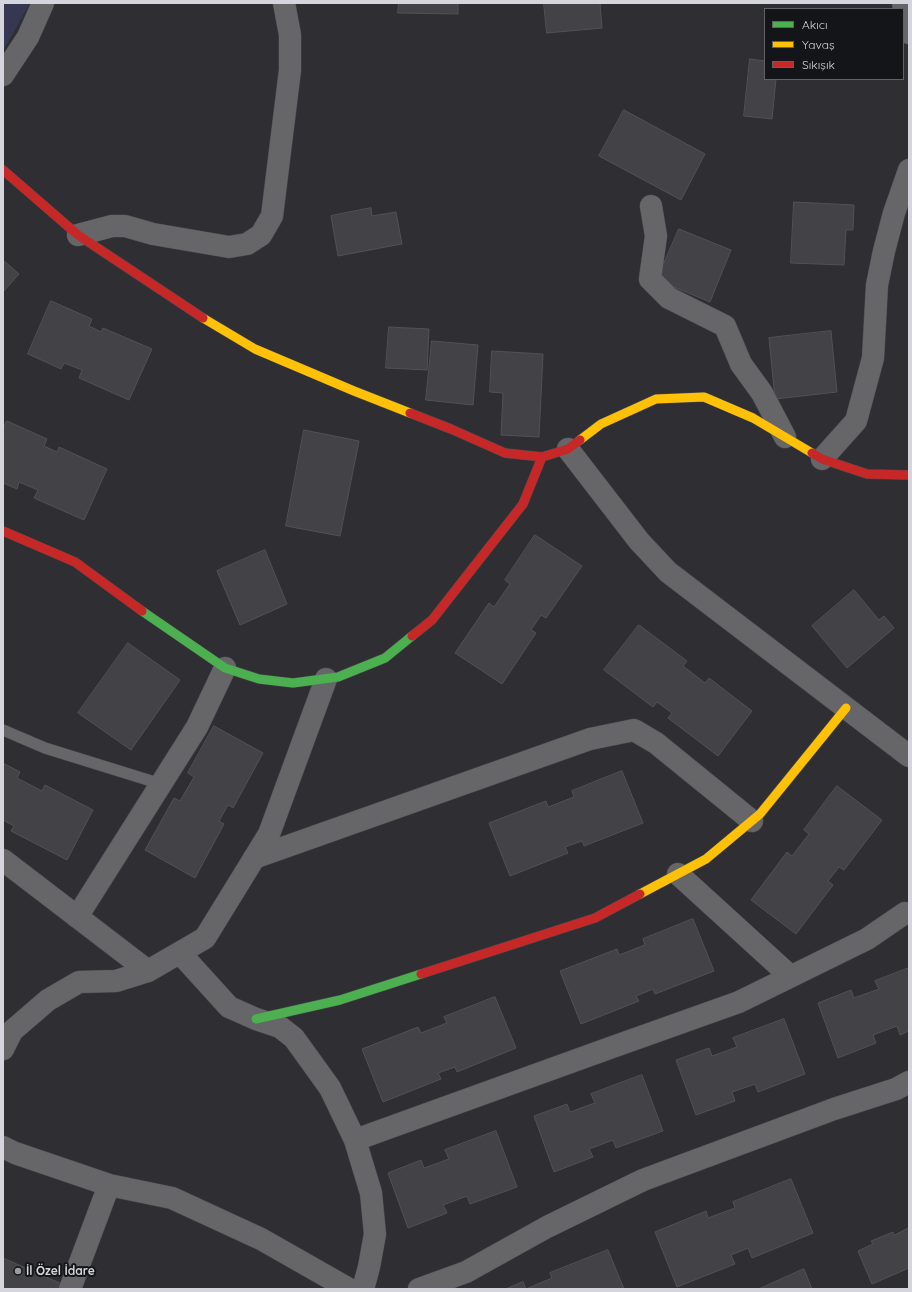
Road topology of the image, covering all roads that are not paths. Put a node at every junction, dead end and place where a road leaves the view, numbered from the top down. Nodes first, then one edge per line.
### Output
1 (43, 3) edge
2 (284, 3) edge
3 (903, 3) edge
4 (909, 33) edge
5 (3, 76) edge
6 (3, 170) edge
7 (909, 170) edge
8 (651, 206) dead end
9 (78, 235) junction
10 (785, 437) junction
11 (568, 449) junction
12 (542, 456) junction
13 (822, 458) junction
14 (909, 475) edge
15 (3, 531) edge
16 (225, 668) junction
17 (326, 679) junction
18 (846, 708) junction
19 (3, 730) edge
20 (909, 756) edge
21 (161, 784) junction
22 (752, 821) junction
23 (254, 858) junction
24 (3, 860) edge
25 (678, 874) junction
26 (905, 913) dead end
27 (77, 917) junction
28 (180, 952) junction
29 (148, 971) junction
30 (790, 976) junction
31 (256, 1019) junction
32 (3, 1049) edge
33 (905, 1091) edge
34 (355, 1140) junction
35 (3, 1147) edge
36 (108, 1185) junction
37 (70, 1289) edge
38 (349, 1289) edge
39 (363, 1289) edge
40 (419, 1289) edge

1 - 5 street
2 - 9 street
3 - 4 street
6 - 9 street
7 - 13 street
8 - 10 street
9 - 12 street
10 - 11 street
10 - 13 street
11 - 12 street
11 - 18 street
12 - 17 street
13 - 14 street
15 - 16 street
16 - 17 street
16 - 21 street
17 - 23 street
18 - 20 street
18 - 22 street
19 - 21 lane
21 - 27 street
22 - 23 street
22 - 25 street
23 - 28 street
24 - 27 street
25 - 30 street
25 - 31 street
26 - 30 street
27 - 29 street
28 - 29 street
28 - 31 street
29 - 32 street
30 - 34 street
31 - 34 street
33 - 40 street
34 - 39 street
35 - 36 street
36 - 37 street
36 - 38 street

